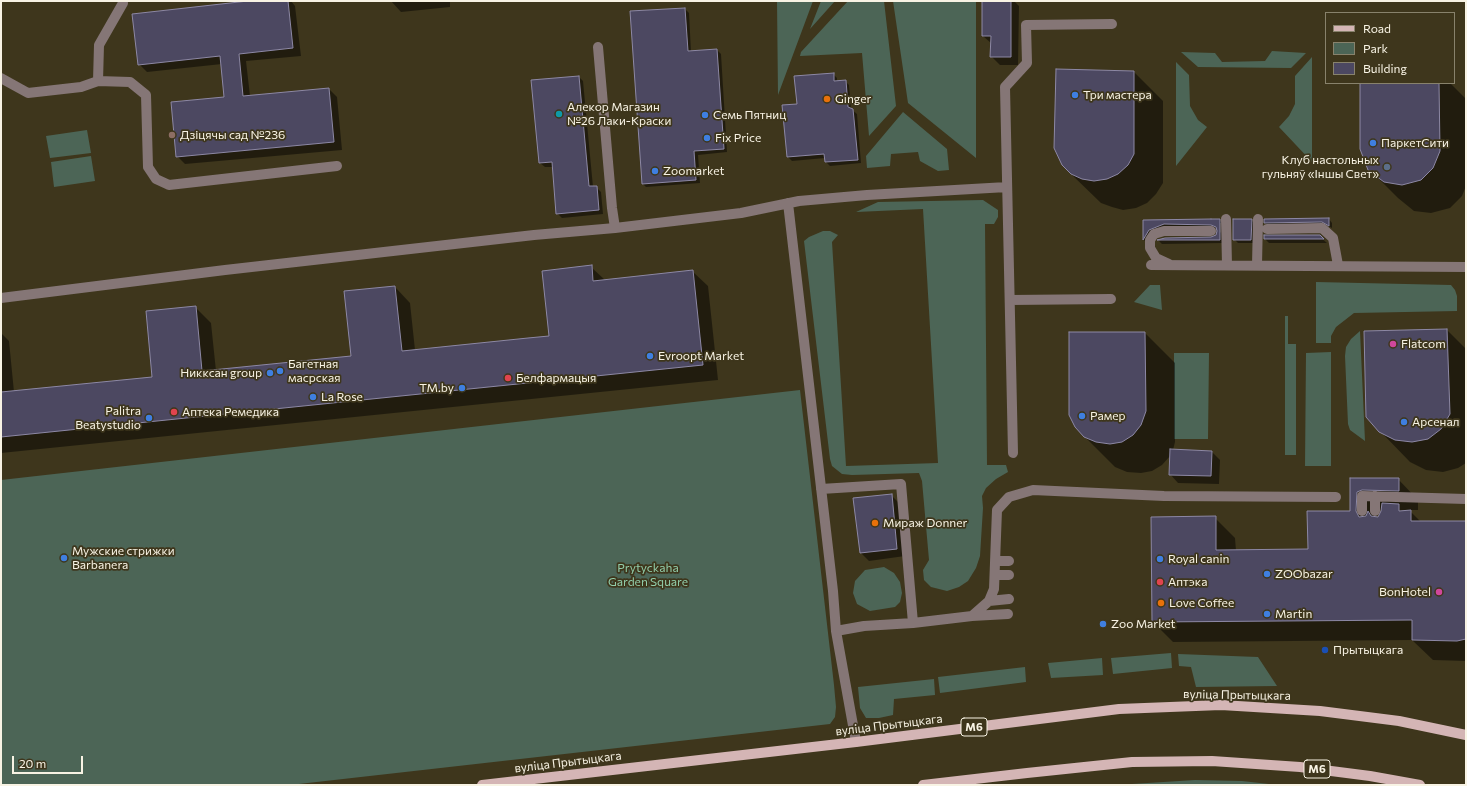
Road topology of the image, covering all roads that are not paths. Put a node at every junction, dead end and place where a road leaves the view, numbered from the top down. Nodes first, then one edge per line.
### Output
1 (123, 2) dead end
2 (1112, 24) dead end
3 (598, 47) dead end
4 (1, 78) edge
5 (98, 81) junction
6 (337, 166) dead end
7 (1007, 187) junction
8 (788, 203) junction
9 (1258, 219) dead end
10 (1226, 220) dead end
11 (615, 228) junction
12 (1267, 229) dead end
13 (1211, 231) dead end
14 (1151, 265) dead end
15 (1171, 265) junction
16 (1227, 265) junction
17 (1257, 265) junction
18 (1338, 266) junction
19 (1466, 267) edge
20 (1, 298) edge
21 (1112, 299) dead end
22 (1010, 300) junction
23 (1013, 453) dead end
24 (821, 489) junction
25 (1375, 496) junction
26 (1336, 497) dead end
27 (1466, 499) edge
28 (1362, 511) dead end
29 (1375, 511) dead end
30 (996, 561) junction
31 (1009, 561) dead end
32 (995, 575) junction
33 (1009, 575) dead end
34 (1009, 599) dead end
35 (989, 601) junction
36 (1008, 614) dead end
37 (972, 616) junction
38 (913, 623) junction
39 (836, 631) junction
40 (1466, 735) edge
41 (856, 742) junction
42 (482, 785) edge
43 (923, 785) edge
44 (1420, 785) edge

1 - 5 lane
2 - 7 lane
3 - 11 lane
4 - 5 lane
5 - 6 lane
7 - 8 lane
7 - 22 lane
8 - 11 lane
8 - 24 lane
9 - 17 lane
10 - 16 lane
11 - 20 lane
12 - 18 lane
13 - 15 lane
14 - 15 lane
15 - 16 lane
16 - 17 lane
17 - 18 lane
18 - 19 lane
21 - 22 lane
22 - 23 lane
24 - 38 lane
24 - 39 lane
25 - 27 lane
25 - 28 lane
25 - 29 lane
26 - 30 lane
30 - 31 lane
30 - 32 lane
32 - 33 lane
32 - 35 lane
34 - 35 lane
35 - 37 lane
36 - 37 lane
37 - 38 lane
38 - 39 lane
39 - 41 lane
40 - 41 main road, вуліца Прытыцкага / М6
41 - 42 main road, вуліца Прытыцкага / М6
43 - 44 main road, М6

